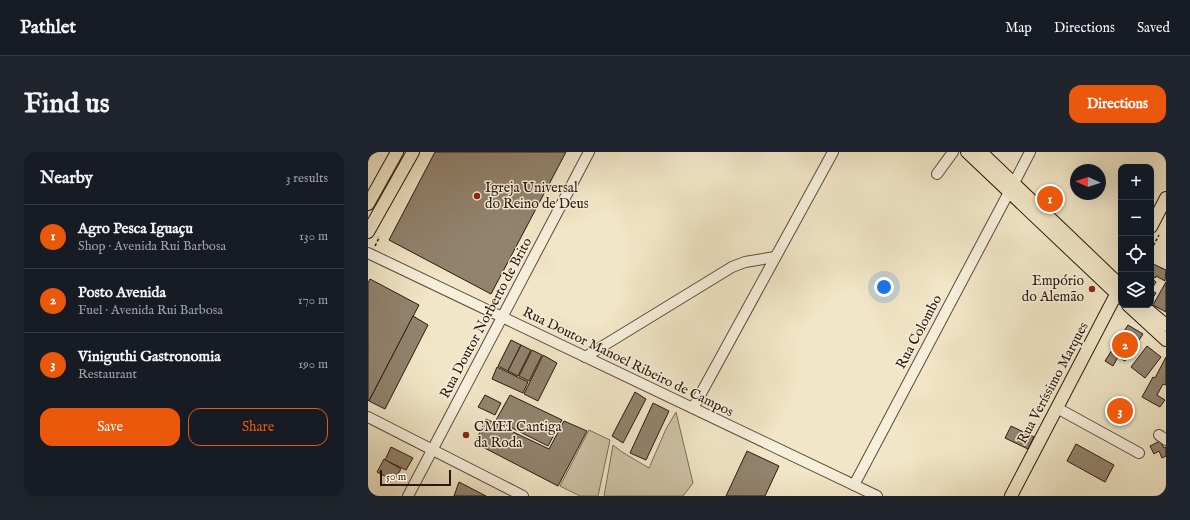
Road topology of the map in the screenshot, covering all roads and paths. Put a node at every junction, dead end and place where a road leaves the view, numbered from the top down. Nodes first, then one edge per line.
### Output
1 (393, 152) edge
2 (397, 152) edge
3 (413, 152) edge
4 (589, 152) edge
5 (954, 152) edge
6 (967, 152) edge
7 (982, 152) edge
8 (1030, 152) edge
9 (829, 153) edge
10 (387, 171) junction
11 (937, 174) dead end
12 (1012, 188) junction
13 (1166, 198) edge
14 (368, 204) edge
15 (1154, 221) edge
16 (368, 232) edge
17 (368, 253) edge
18 (775, 257) junction
19 (1118, 288) edge
20 (1118, 294) edge
21 (1131, 308) edge
22 (1145, 308) edge
23 (502, 317) junction
24 (1166, 326) edge
25 (1166, 340) edge
26 (585, 356) junction
27 (693, 408) junction
28 (1057, 408) junction
29 (368, 417) edge
30 (432, 450) junction
31 (1139, 453) dead end
32 (854, 485) junction
33 (408, 496) edge
34 (523, 496) edge
35 (877, 496) edge
36 (1011, 496) edge

1 - 10 main road
2 - 10 main road
3 - 16 main road
4 - 23 street, Rua Doutor Norberto de Brito
5 - 11 street
6 - 12 main road
7 - 12 main road
8 - 12 street, Rua Colombo
9 - 18 street
10 - 14 main road
12 - 19 main road
12 - 32 street, Rua Colombo
13 - 15 main road
17 - 23 street, Rua Doutor Manoel Ribeiro de Campos
18 - 26 street
18 - 27 street
20 - 28 main road, Rua Veríssimo Marques
21 - 25 main road
22 - 24 main road
23 - 26 street, Rua Doutor Manoel Ribeiro de Campos
23 - 30 street, Rua Doutor Norberto de Brito
26 - 27 street, Rua Doutor Manoel Ribeiro de Campos
27 - 32 street, Rua Doutor Manoel Ribeiro de Campos
28 - 31 street
28 - 36 main road, Rua Veríssimo Marques
29 - 30 street
30 - 33 street, Rua Doutor Norberto de Brito
30 - 34 street
32 - 35 street, Rua Doutor Manoel Ribeiro de Campos

